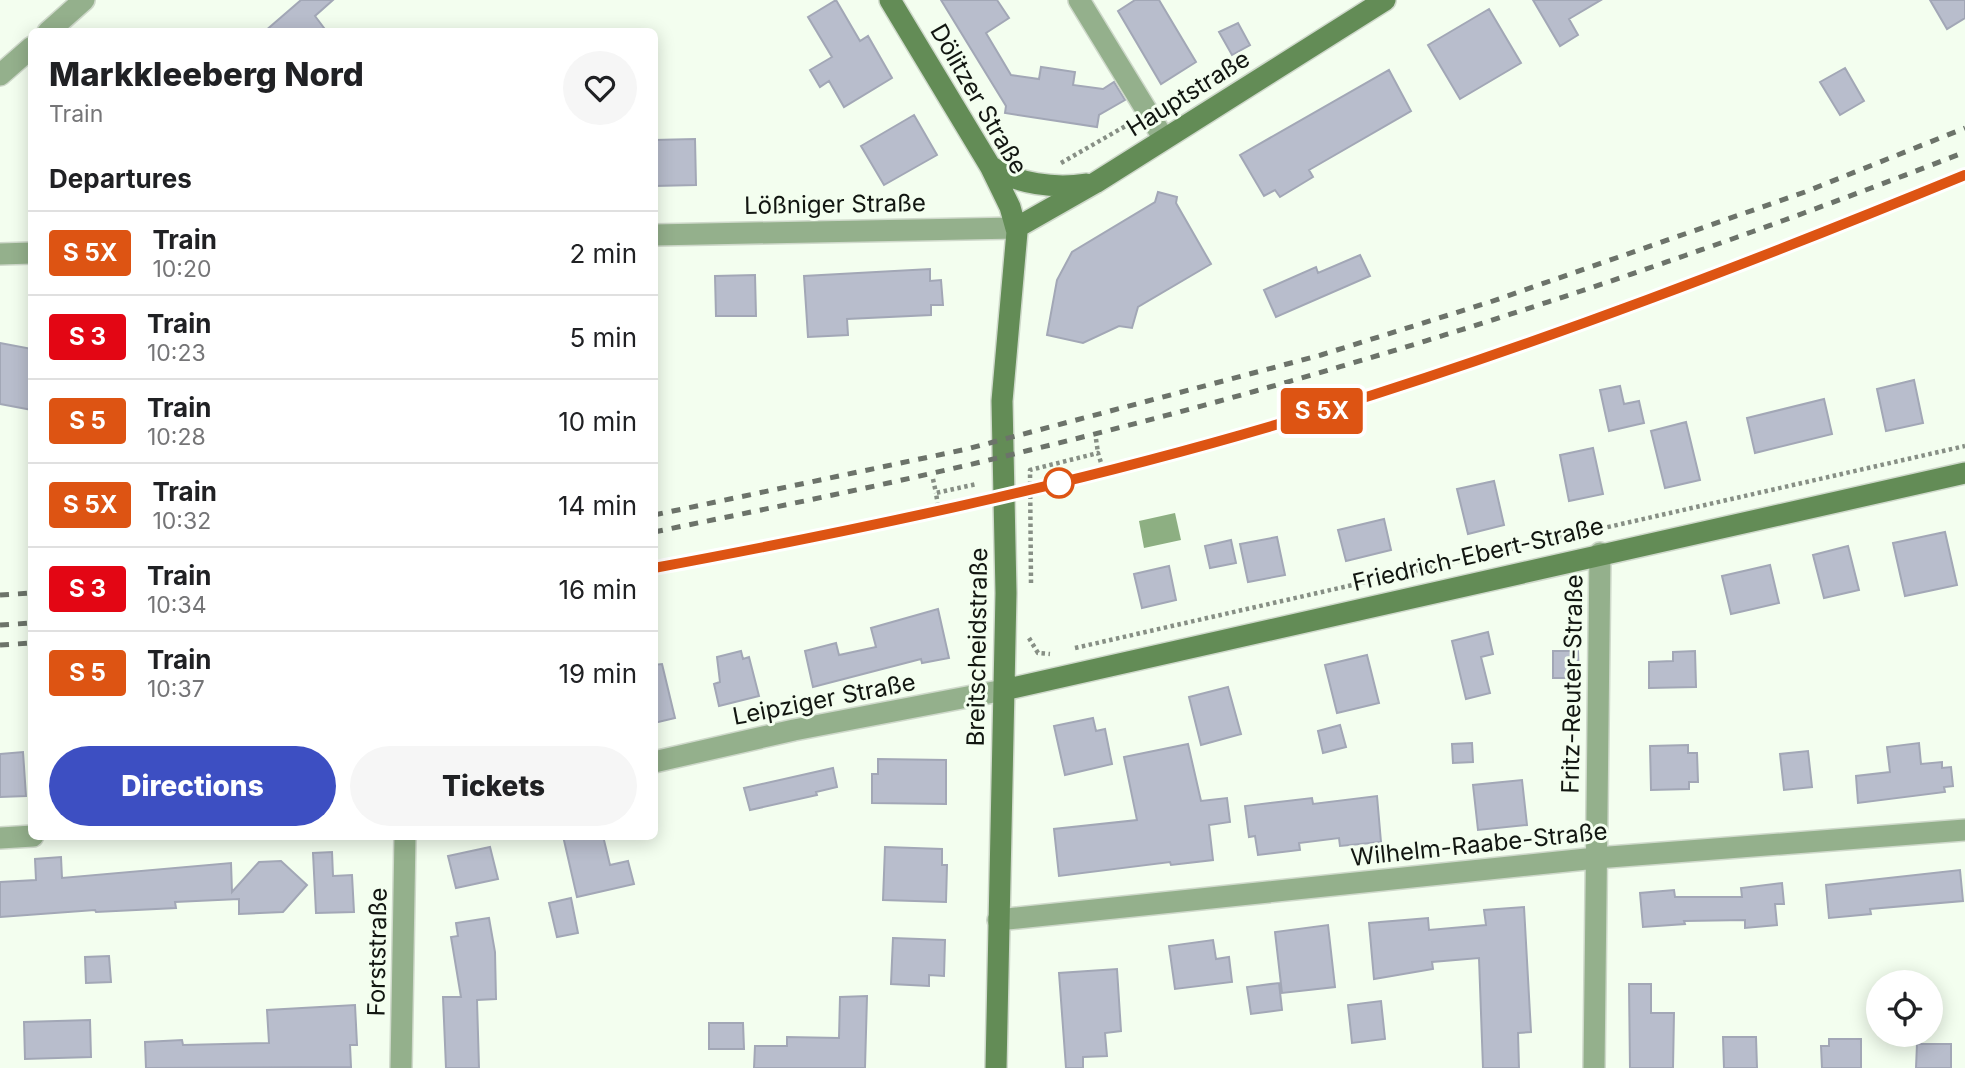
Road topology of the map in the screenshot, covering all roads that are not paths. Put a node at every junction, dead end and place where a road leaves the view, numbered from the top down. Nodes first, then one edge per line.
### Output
1 (84, 0) edge
2 (890, 0) edge
3 (1080, 0) edge
4 (1385, 0) edge
5 (52, 28) edge
6 (28, 50) edge
7 (0, 75) edge
8 (1164, 139) junction
9 (990, 166) junction
10 (1095, 183) junction
11 (1017, 228) junction
12 (658, 235) edge
13 (28, 253) edge
14 (0, 254) edge
15 (1965, 473) edge
16 (1600, 554) junction
17 (1004, 690) junction
18 (658, 761) edge
19 (1965, 830) edge
20 (28, 836) edge
21 (0, 838) edge
22 (405, 840) edge
23 (1596, 858) junction
24 (998, 920) junction
25 (401, 1068) edge
26 (996, 1068) edge
27 (1594, 1068) edge

1 - 5 street
2 - 9 main road, Dölitzer Straße
3 - 8 street
4 - 8 main road, Hauptstraße
6 - 7 street
8 - 10 main road, Hauptstraße
9 - 10 main road
9 - 11 main road, Dölitzer Straße
10 - 11 main road, Hauptstraße
11 - 12 street, Lößniger Straße
11 - 17 main road, Breitscheidstraße
13 - 14 street
15 - 16 main road, Friedrich-Ebert-Straße
16 - 17 main road, Friedrich-Ebert-Straße
16 - 23 street, Fritz-Reuter-Straße
17 - 18 street, Leipziger Straße
17 - 24 main road, Breitscheidstraße
19 - 23 street, Wilhelm-Raabe-Straße
20 - 21 street
22 - 25 street, Forststraße
23 - 24 street, Wilhelm-Raabe-Straße
23 - 27 street, Fritz-Reuter-Straße
24 - 26 main road, Breitscheidstraße

